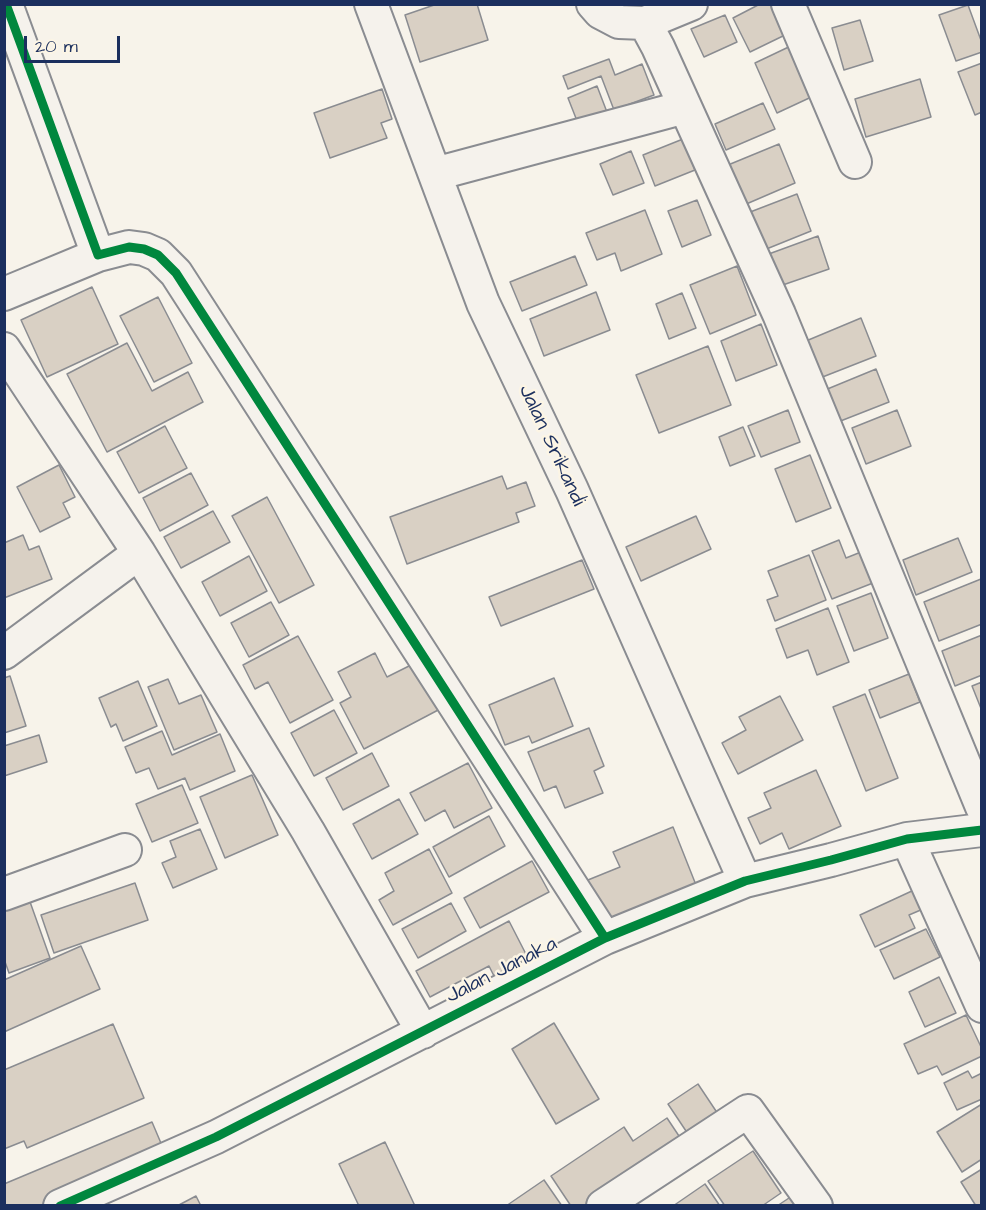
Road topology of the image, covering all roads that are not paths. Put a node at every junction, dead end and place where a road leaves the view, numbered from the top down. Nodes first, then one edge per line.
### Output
1 (6, 4) edge
2 (372, 4) edge
3 (592, 4) edge
4 (691, 4) edge
5 (788, 4) edge
6 (645, 23) junction
7 (685, 107) junction
8 (855, 162) dead end
9 (435, 174) junction
10 (98, 255) junction
11 (4, 294) edge
12 (4, 349) edge
13 (139, 553) junction
14 (4, 653) edge
15 (981, 807) edge
16 (981, 830) edge
17 (907, 838) junction
18 (125, 850) dead end
19 (745, 881) junction
20 (4, 894) edge
21 (605, 938) junction
22 (981, 1006) edge
23 (423, 1032) junction
24 (60, 1206) edge
25 (603, 1206) edge
26 (816, 1206) edge

1 - 10 street
2 - 9 street, Jalan Srikandi
3 - 6 street
4 - 6 street
5 - 8 street
6 - 7 street
7 - 9 street
7 - 15 street
9 - 19 street, Jalan Srikandi
10 - 11 street
10 - 21 street
12 - 13 street
13 - 14 street
13 - 23 street
16 - 17 street, Jalan Janaka
17 - 19 street, Jalan Janaka
17 - 22 street
18 - 20 street
19 - 21 street, Jalan Janaka
21 - 23 street, Jalan Janaka
23 - 24 street, Jalan Janaka
25 - 26 street

